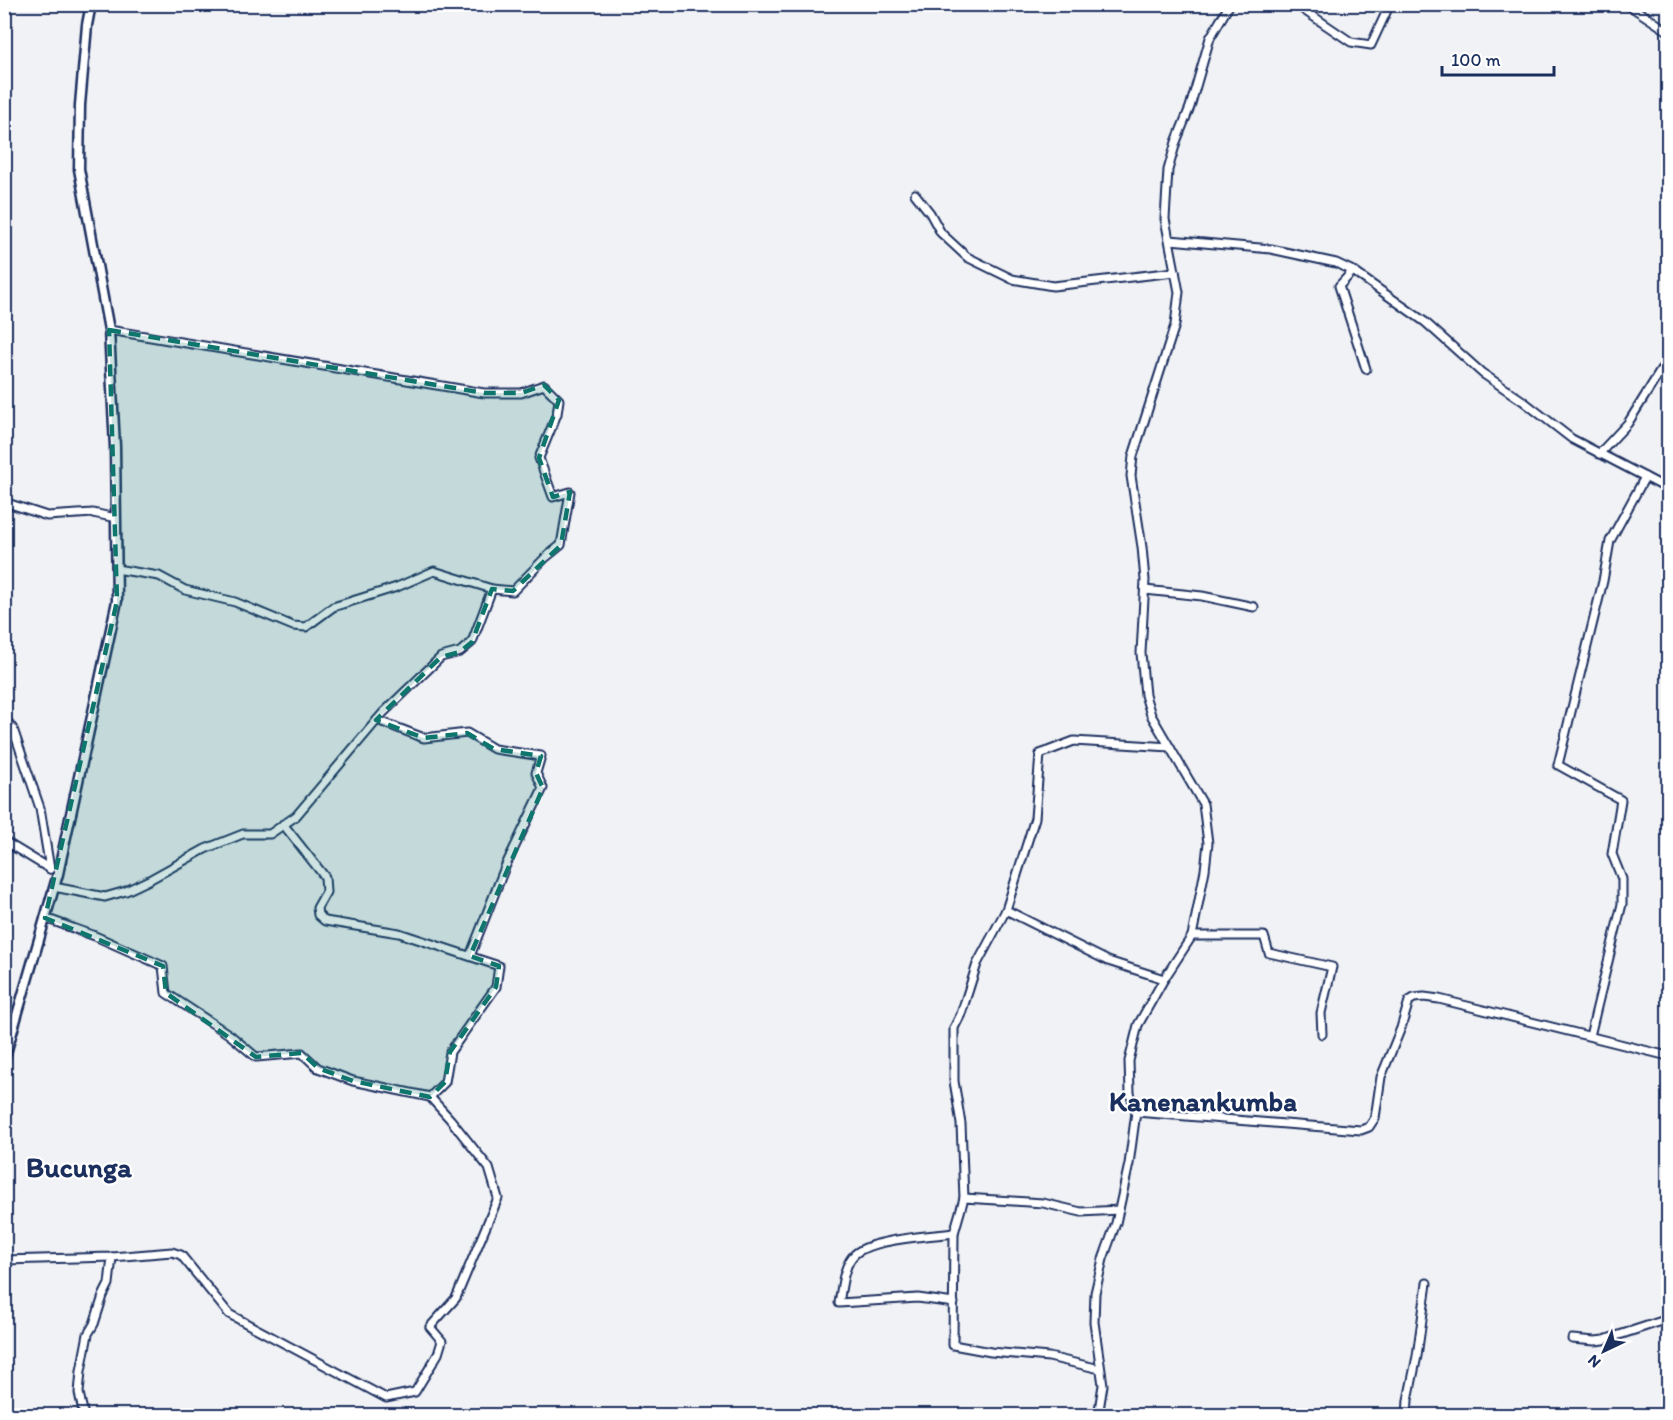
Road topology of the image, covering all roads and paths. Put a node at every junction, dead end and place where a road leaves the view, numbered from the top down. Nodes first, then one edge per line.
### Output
1 (91, 4) edge
2 (1230, 4) edge
3 (1295, 4) edge
4 (1390, 4) edge
5 (1627, 4) edge
6 (1668, 31) edge
7 (915, 194) dead end
8 (1170, 240) junction
9 (1353, 271) junction
10 (1175, 272) junction
11 (109, 330) junction
12 (1668, 359) edge
13 (1366, 369) dead end
14 (1599, 454) junction
15 (1645, 477) junction
16 (1668, 489) edge
17 (4, 502) edge
18 (116, 518) junction
19 (116, 569) junction
20 (492, 590) junction
21 (1145, 590) junction
22 (1254, 607) dead end
23 (4, 717) edge
24 (377, 720) junction
25 (1170, 747) junction
26 (284, 824) junction
27 (4, 841) edge
28 (54, 871) junction
29 (54, 887) junction
30 (1006, 910) junction
31 (45, 918) junction
32 (1192, 936) junction
33 (470, 956) junction
34 (1164, 979) junction
35 (1322, 1034) dead end
36 (1590, 1036) junction
37 (1668, 1056) edge
38 (4, 1060) edge
39 (430, 1097) junction
40 (1136, 1112) junction
41 (964, 1198) junction
42 (1119, 1210) junction
43 (954, 1233) junction
44 (112, 1257) junction
45 (4, 1260) edge
46 (1427, 1283) dead end
47 (954, 1303) junction
48 (1668, 1318) edge
49 (1572, 1339) dead end
50 (1100, 1368) junction
51 (84, 1416) edge
52 (1098, 1416) edge
53 (1407, 1416) edge

1 - 11 street
2 - 8 street
3 - 4 street
5 - 6 street
7 - 10 street
8 - 9 street
8 - 10 street
9 - 13 street
9 - 14 street
10 - 21 street
11 - 18 street
11 - 20 street
12 - 14 street
14 - 15 street
15 - 16 street
15 - 36 street
17 - 18 street
18 - 19 street
19 - 20 street
19 - 28 street
20 - 24 street
21 - 22 street
21 - 25 street
23 - 28 street
24 - 26 street
24 - 33 street
25 - 30 street
25 - 32 street
26 - 29 street
26 - 33 street
27 - 28 street
28 - 29 street
29 - 31 street
30 - 34 street
30 - 41 street
31 - 38 street
31 - 39 street
32 - 34 street
32 - 35 street
33 - 39 street
34 - 40 street
36 - 37 street
36 - 40 street
39 - 44 street
40 - 42 street
41 - 42 street
41 - 43 street
42 - 50 street
43 - 47 street
43 - 47 street
44 - 45 street
44 - 51 street
46 - 53 street
47 - 50 street
48 - 49 street
50 - 52 street

